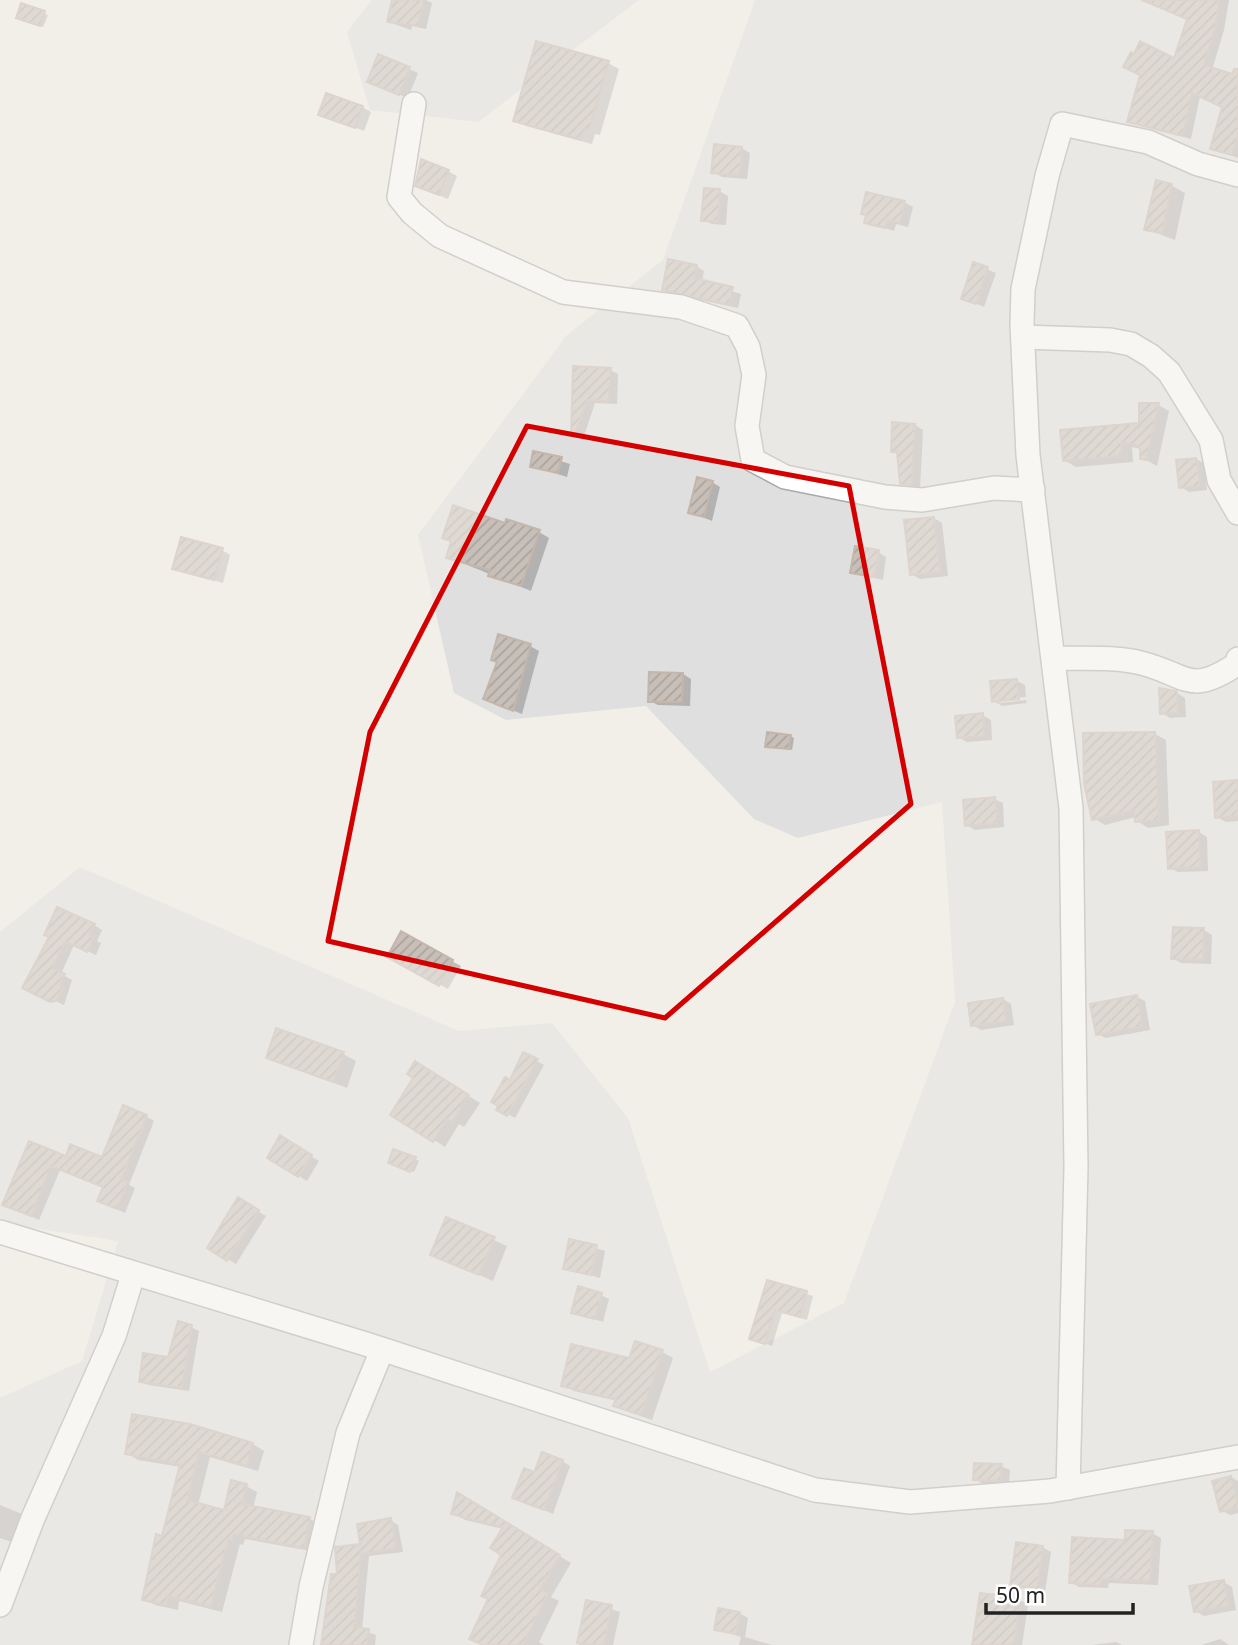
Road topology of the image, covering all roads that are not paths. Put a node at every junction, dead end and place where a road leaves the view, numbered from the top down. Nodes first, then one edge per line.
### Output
1 (414, 104) dead end
2 (1238, 175) edge
3 (1023, 337) junction
4 (1033, 490) junction
5 (1238, 513) edge
6 (1054, 658) junction
7 (1238, 659) edge
8 (0, 1232) edge
9 (133, 1275) junction
10 (382, 1350) junction
11 (1238, 1457) edge
12 (1068, 1488) junction
13 (0, 1605) edge
14 (301, 1645) edge

1 - 4 street
2 - 3 street
3 - 4 street
3 - 5 street
4 - 6 street
6 - 7 street
6 - 12 street
8 - 9 street
9 - 10 street
9 - 13 street
10 - 12 street
10 - 14 street
11 - 12 street

